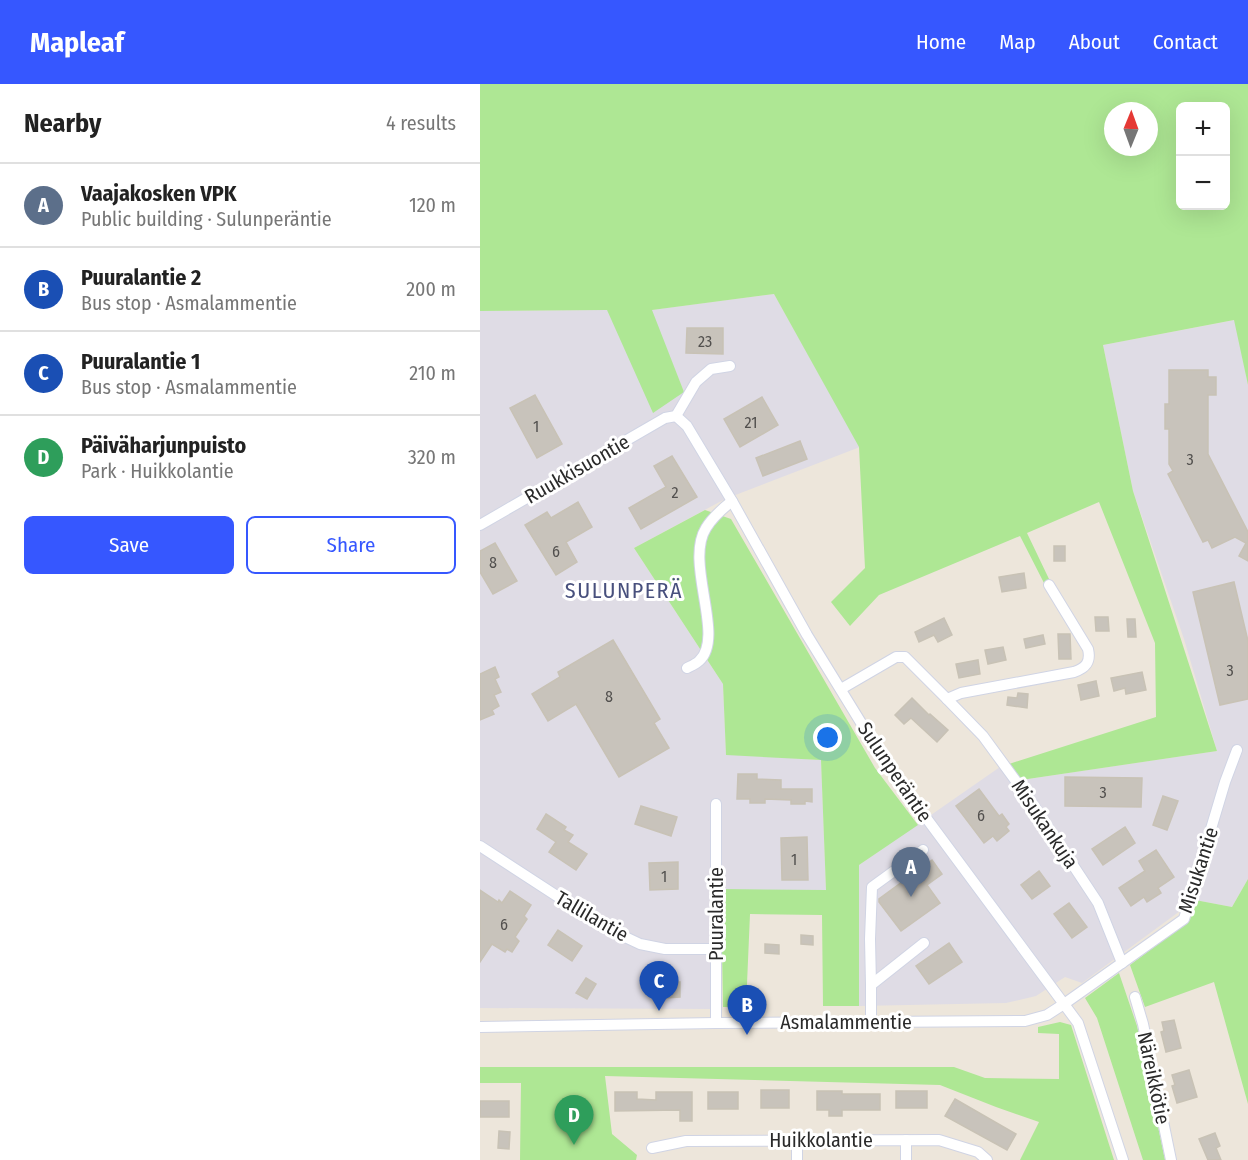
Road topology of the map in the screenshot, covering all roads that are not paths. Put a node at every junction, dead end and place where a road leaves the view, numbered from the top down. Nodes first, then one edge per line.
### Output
1 (730, 366) dead end
2 (676, 416) junction
3 (732, 501) junction
4 (480, 525) edge
5 (1049, 585) dead end
6 (687, 669) dead end
7 (841, 689) junction
8 (947, 699) junction
9 (1237, 750) dead end
10 (716, 804) dead end
11 (480, 846) edge
12 (923, 850) dead end
13 (924, 943) dead end
14 (716, 949) junction
15 (1122, 963) junction
16 (871, 985) junction
17 (1135, 997) dead end
18 (1064, 1004) junction
19 (871, 1022) junction
20 (716, 1023) junction
21 (480, 1027) edge
22 (906, 1140) junction
23 (797, 1141) junction
24 (652, 1148) dead end
25 (797, 1160) edge
26 (906, 1160) edge
27 (987, 1160) edge
28 (1123, 1160) edge
29 (1172, 1160) edge

1 - 2 street
2 - 3 street, Sulunperäntie
2 - 4 street, Ruukkisuontie
3 - 6 street
3 - 7 street, Sulunperäntie
5 - 8 street
7 - 8 street, Misukankuja
7 - 18 street, Sulunperäntie
8 - 15 street, Misukankuja
9 - 15 street, Misukantie
10 - 14 street, Puuralantie
11 - 14 street, Tallilantie
12 - 16 street
13 - 16 street
14 - 20 street, Puuralantie
15 - 18 street, Misukantie
16 - 19 street
17 - 29 street, Näreikkötie
18 - 19 street, Asmalammentie
18 - 28 street, Sulunperäntie
19 - 20 street, Asmalammentie
20 - 21 street, Asmalammentie
22 - 23 street, Huikkolantie
22 - 26 street
22 - 27 street, Huikkolantie
23 - 24 street, Huikkolantie
23 - 25 street

